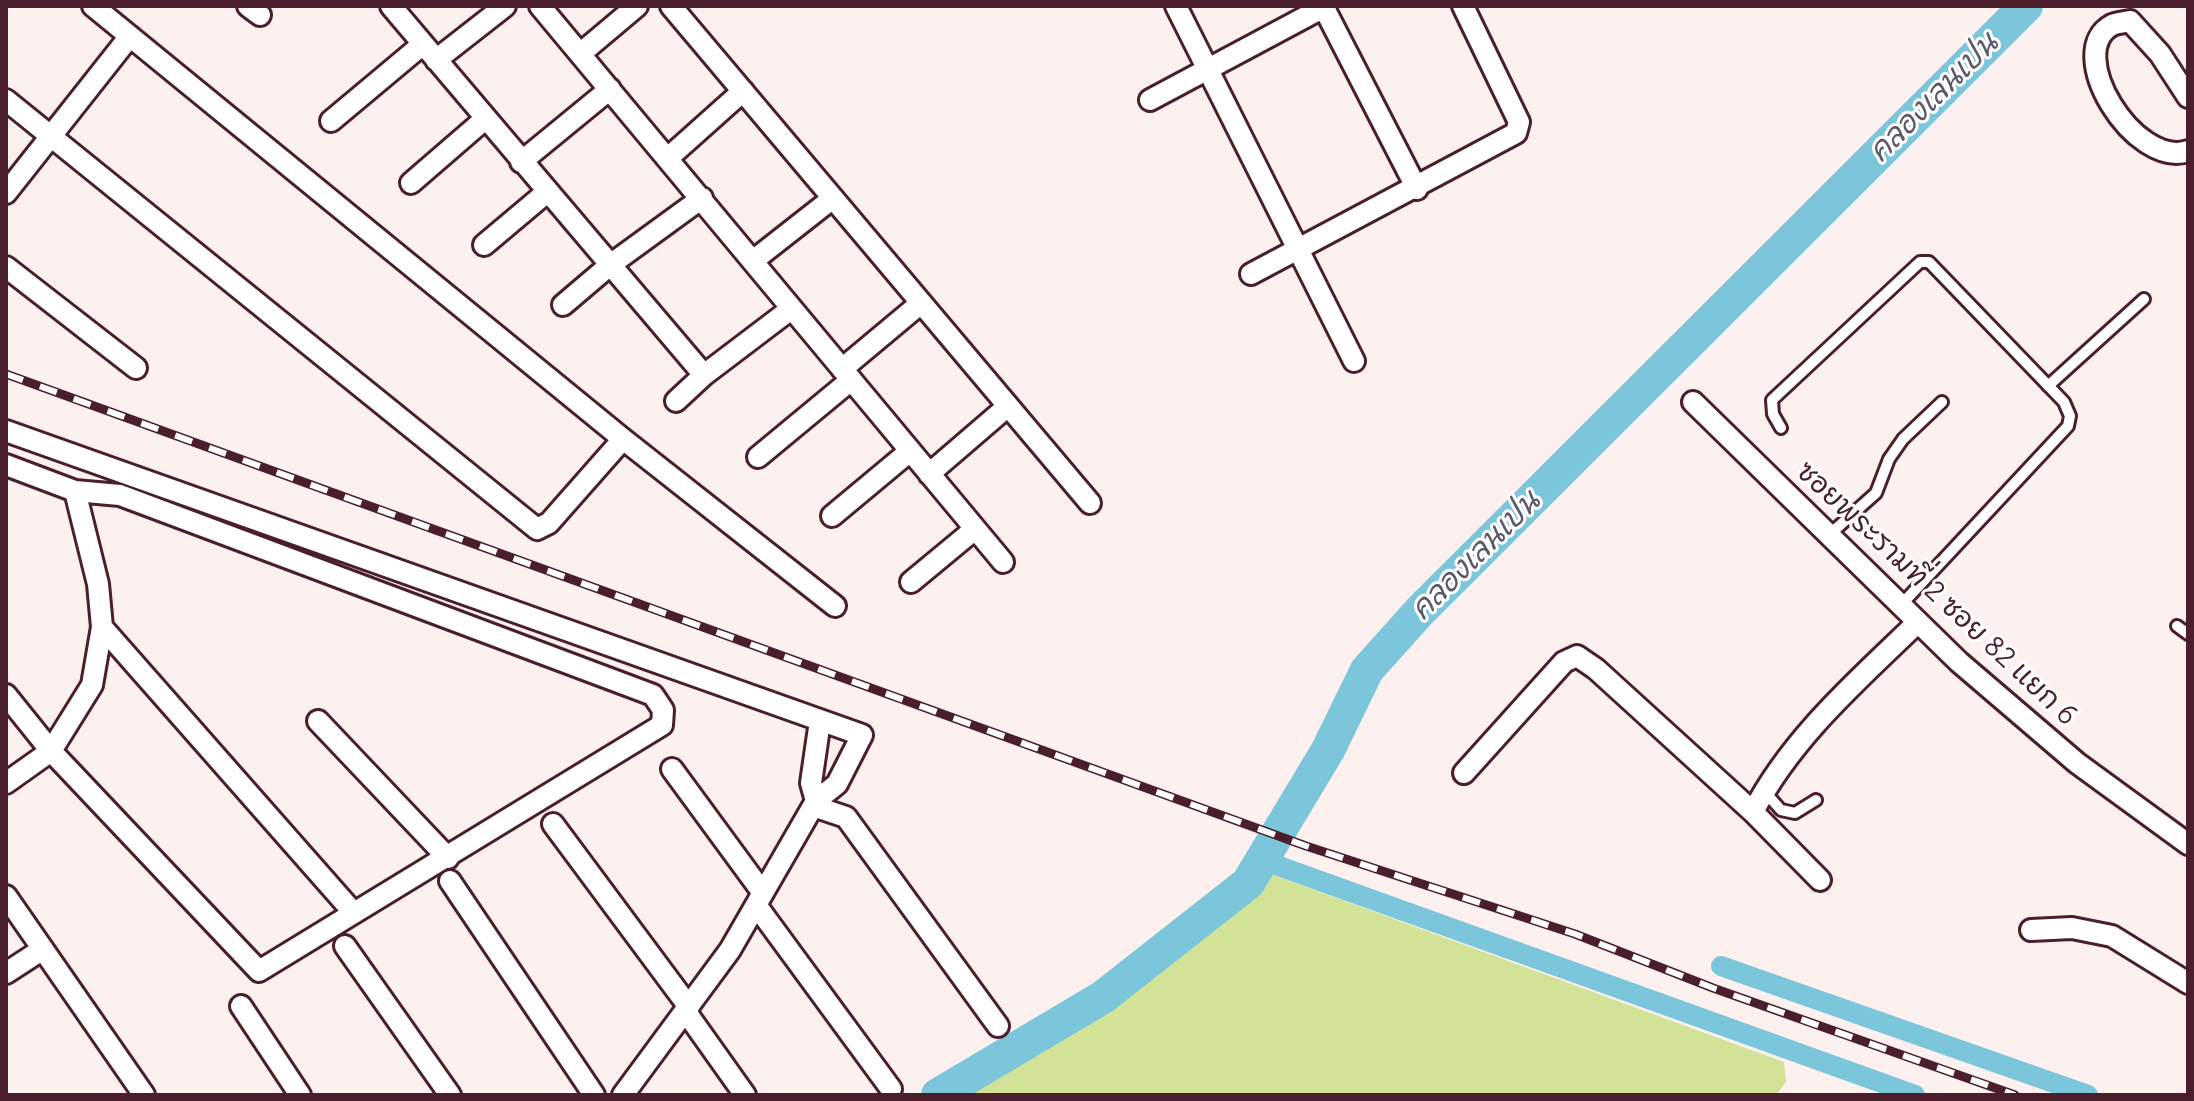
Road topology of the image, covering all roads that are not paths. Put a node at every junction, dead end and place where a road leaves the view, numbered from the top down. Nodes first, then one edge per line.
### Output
1 (93, 6) edge
2 (391, 6) edge
3 (505, 6) edge
4 (540, 6) edge
5 (637, 6) edge
6 (671, 6) edge
7 (1176, 6) edge
8 (1324, 6) edge
9 (1463, 6) edge
10 (130, 36) junction
11 (430, 52) junction
12 (580, 54) junction
13 (1206, 67) junction
14 (610, 89) junction
15 (743, 91) junction
16 (2188, 97) edge
17 (6, 100) edge
18 (1150, 100) dead end
19 (485, 119) junction
20 (331, 121) dead end
21 (50, 136) junction
22 (2188, 151) edge
23 (668, 158) junction
24 (521, 162) junction
25 (411, 183) dead end
26 (1417, 189) junction
27 (547, 192) junction
28 (6, 193) edge
29 (702, 198) junction
30 (833, 198) junction
31 (484, 245) dead end
32 (1298, 249) junction
33 (754, 260) junction
34 (610, 265) junction
35 (6, 267) edge
36 (1251, 274) dead end
37 (2144, 299) dead end
38 (921, 303) junction
39 (563, 305) dead end
40 (791, 309) junction
41 (1354, 361) dead end
42 (136, 368) dead end
43 (846, 374) junction
44 (704, 375) junction
45 (2048, 386) junction
46 (676, 401) dead end
47 (1693, 402) dead end
48 (1942, 402) dead end
49 (1008, 406) junction
50 (1781, 428) dead end
51 (6, 431) edge
52 (623, 439) junction
53 (910, 451) junction
54 (758, 457) dead end
55 (6, 465) edge
56 (929, 474) junction
57 (75, 491) junction
58 (1090, 503) dead end
59 (832, 516) dead end
60 (975, 529) junction
61 (1829, 535) junction
62 (1003, 562) dead end
63 (911, 582) dead end
64 (1901, 605) junction
65 (835, 606) dead end
66 (1918, 622) junction
67 (2177, 626) dead end
68 (102, 627) junction
69 (2188, 634) edge
70 (6, 695) edge
71 (318, 721) dead end
72 (820, 721) junction
73 (51, 751) junction
74 (672, 769) dead end
75 (1464, 773) dead end
76 (6, 783) edge
77 (1764, 791) junction
78 (1816, 800) dead end
79 (815, 803) junction
80 (1753, 812) junction
81 (553, 824) dead end
82 (2188, 844) edge
83 (448, 858) junction
84 (1820, 880) dead end
85 (450, 881) dead end
86 (6, 896) edge
87 (760, 899) junction
88 (353, 912) junction
89 (2031, 930) dead end
90 (345, 946) dead end
91 (43, 949) junction
92 (6, 973) edge
93 (2188, 983) edge
94 (241, 1006) dead end
95 (688, 1010) junction
96 (998, 1026) dead end
97 (891, 1089) dead end
98 (144, 1095) edge
99 (300, 1095) edge
100 (450, 1095) edge
101 (594, 1095) edge
102 (623, 1095) edge
103 (745, 1095) edge

1 - 10 street
2 - 11 street
3 - 11 street
4 - 12 street
5 - 12 street
6 - 15 street
7 - 13 street
8 - 13 street
8 - 26 street
9 - 26 street
10 - 21 street
10 - 52 street
11 - 19 street
11 - 20 street
12 - 14 street
13 - 18 street
13 - 32 street
14 - 23 street
14 - 24 street
15 - 23 street
15 - 30 street
16 - 22 street
17 - 21 street
19 - 24 street
19 - 25 street
21 - 28 street
21 - 52 street
23 - 29 street
24 - 27 street
26 - 32 street
27 - 31 street
27 - 34 street
29 - 33 street
29 - 34 street
30 - 33 street
30 - 38 street
32 - 36 street
32 - 41 street
33 - 40 street
34 - 39 street
34 - 44 street
35 - 42 street
37 - 45 lane
38 - 43 street
38 - 49 street
40 - 43 street
40 - 44 street
43 - 53 street
43 - 54 street
44 - 46 street
45 - 50 lane
45 - 64 lane
47 - 61 street, ซอยพระรามที่ 2 ซอย 82 แยก 6
48 - 61 lane
49 - 56 street
49 - 58 street
51 - 72 street
52 - 65 street
53 - 56 street
53 - 59 street
55 - 57 street
56 - 60 street
57 - 68 street
57 - 83 street
60 - 62 street
60 - 63 street
61 - 64 street, ซอยพระรามที่ 2 ซอย 82 แยก 6
64 - 66 street, ซอยพระรามที่ 2 ซอย 82 แยก 6
66 - 77 street
66 - 82 street, ซอยพระรามที่ 2 ซอย 82 แยก 6
67 - 69 lane
68 - 73 street
68 - 88 street
70 - 73 street
71 - 83 street
72 - 79 street
72 - 79 street
73 - 76 street
73 - 88 street
74 - 87 street
75 - 80 street
77 - 78 lane
77 - 80 street
79 - 87 street
79 - 96 street
80 - 84 street
81 - 95 street
83 - 88 street
85 - 101 street
86 - 91 street
87 - 95 street
87 - 97 street
89 - 93 street
90 - 100 street
91 - 92 street
91 - 98 street
94 - 99 street
95 - 102 street
95 - 103 street

